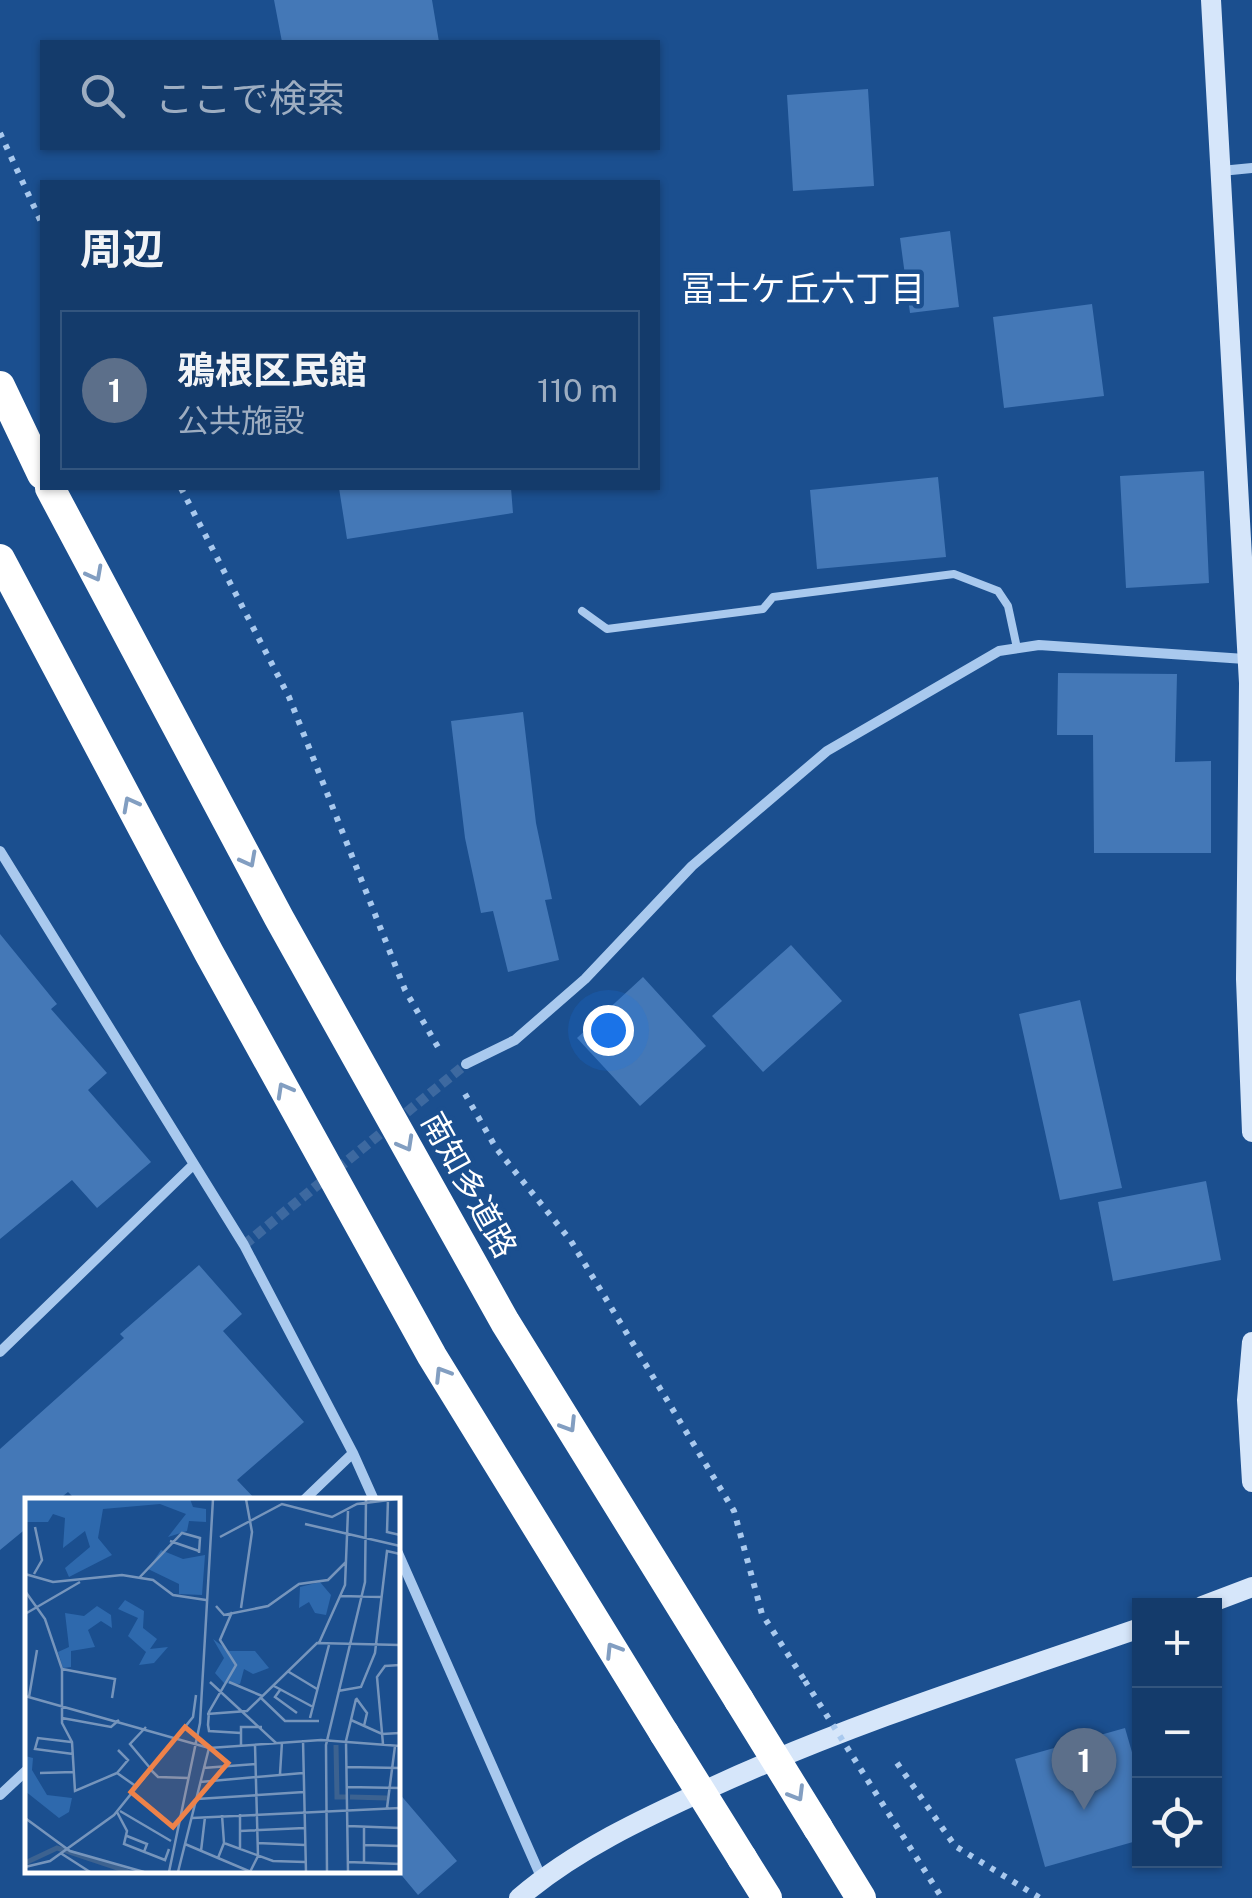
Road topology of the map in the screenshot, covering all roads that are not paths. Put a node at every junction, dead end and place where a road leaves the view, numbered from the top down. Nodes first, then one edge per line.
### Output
1 (1212, 0) edge
2 (1252, 168) edge
3 (1221, 170) junction
4 (0, 386) edge
5 (40, 470) edge
6 (51, 490) edge
7 (0, 559) edge
8 (582, 611) dead end
9 (1016, 648) junction
10 (1245, 659) junction
11 (1250, 683) edge
12 (0, 850) edge
13 (466, 1064) tunnel mouth
14 (1252, 1132) edge
15 (193, 1164) junction
16 (1252, 1342) edge
17 (0, 1352) edge
18 (353, 1453) junction
19 (1252, 1482) edge
20 (306, 1498) edge
21 (373, 1498) edge
22 (400, 1558) edge
23 (1252, 1586) edge
24 (1222, 1598) edge
25 (1132, 1631) edge
26 (25, 1772) edge
27 (0, 1795) edge
28 (542, 1878) junction
29 (519, 1898) edge
30 (767, 1898) edge
31 (861, 1898) edge

1 - 3 street
2 - 3 street
3 - 10 street
4 - 5 highway
6 -> 31 highway, 南知多道路, bridge
30 -> 7 highway, bridge
8 - 9 lane
9 - 10 street
9 - 13 street
10 - 11 street
11 - 14 street
12 - 15 street
15 - 17 street
15 - 18 street
16 - 19 street
18 - 20 street
18 - 21 street
22 - 28 street
23 - 24 street
25 - 28 street
26 - 27 street
28 - 29 street

